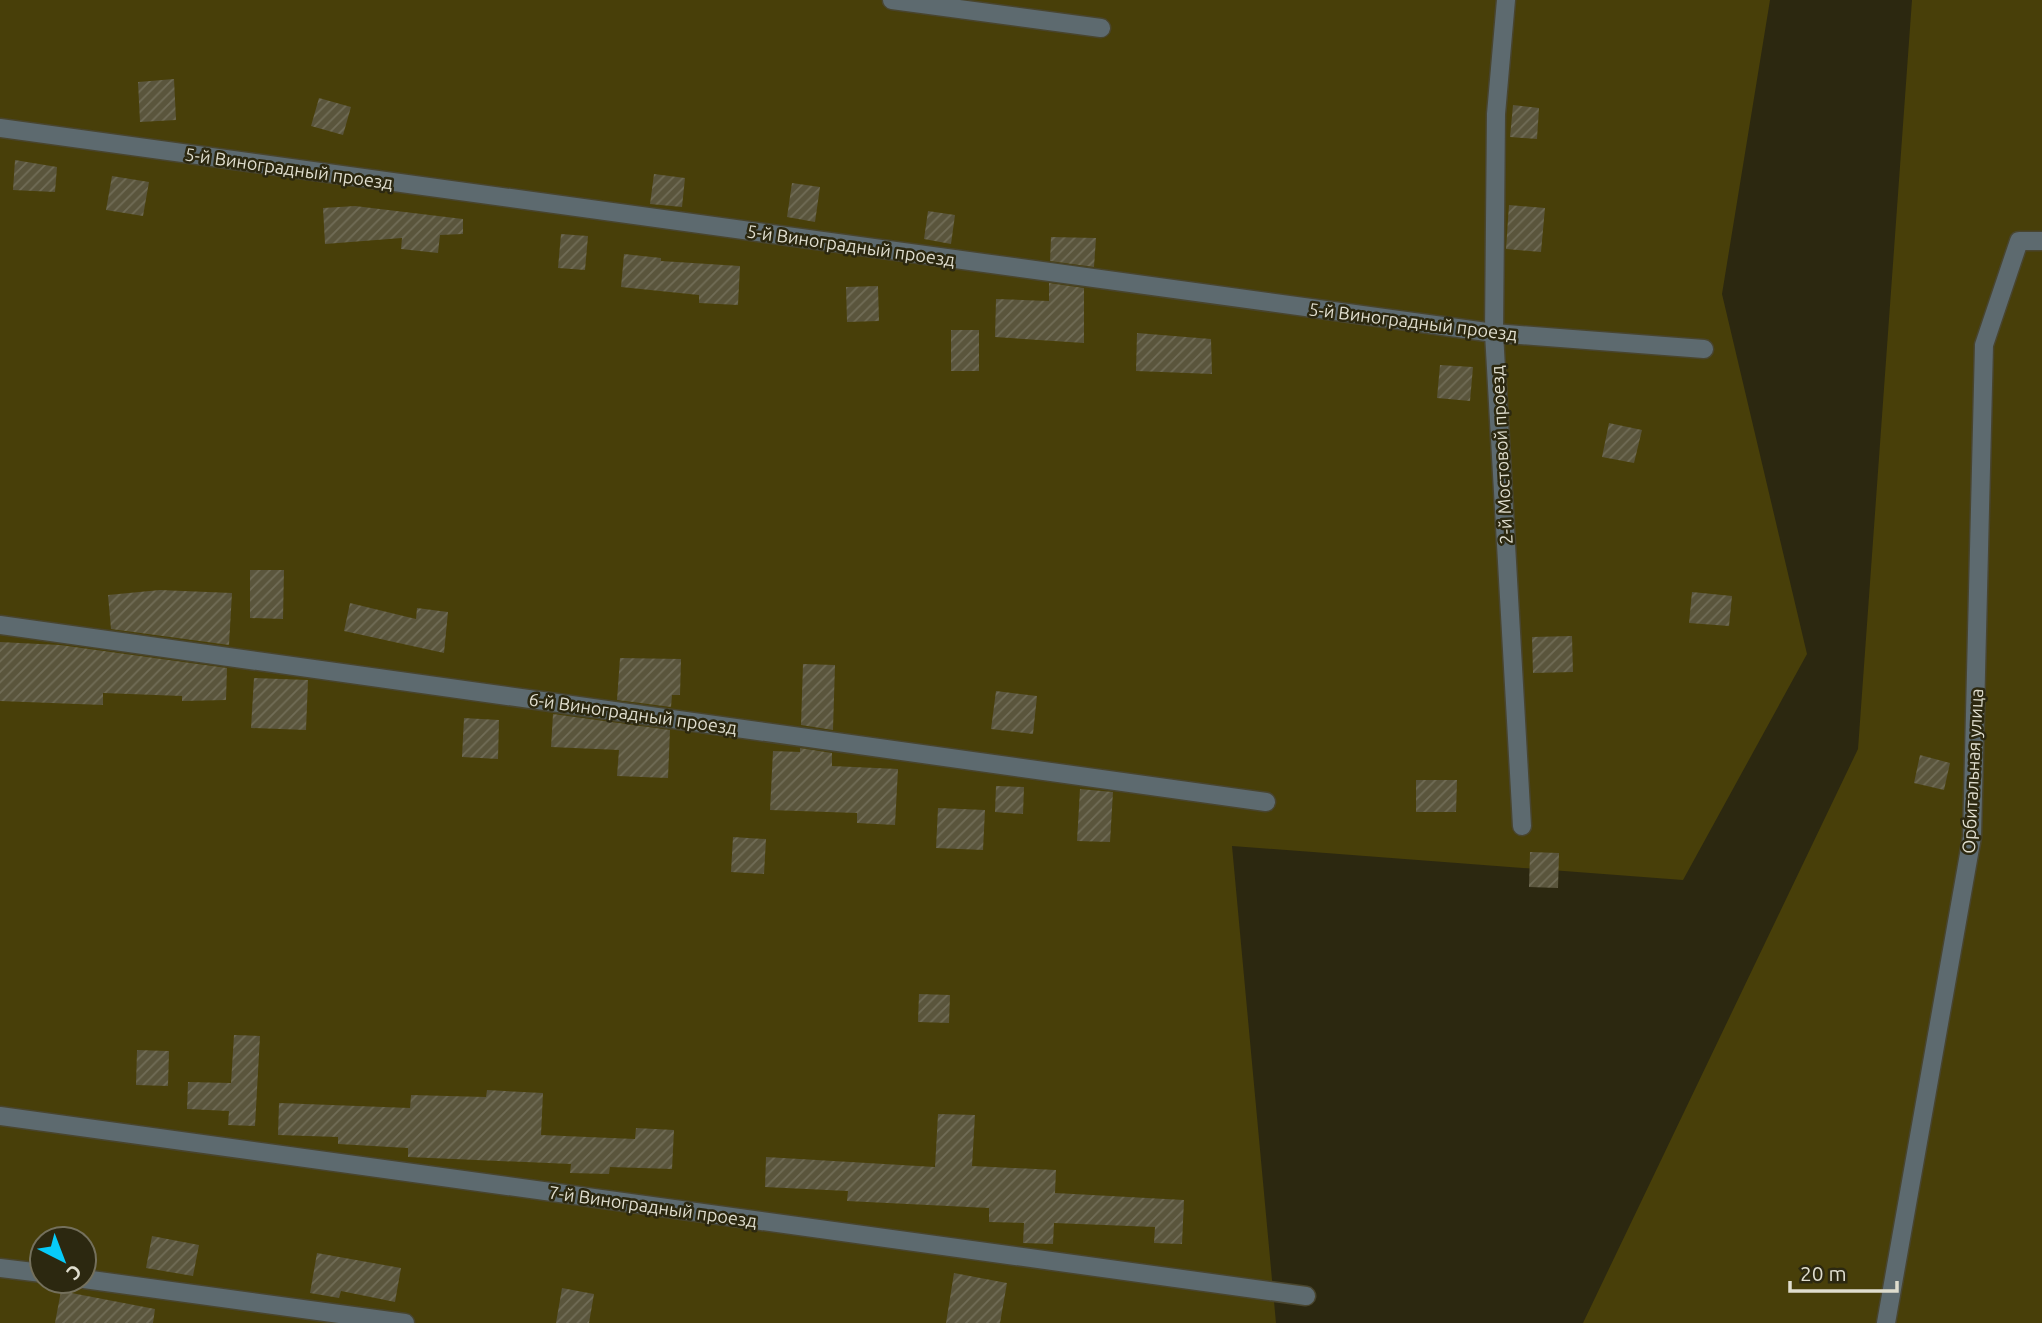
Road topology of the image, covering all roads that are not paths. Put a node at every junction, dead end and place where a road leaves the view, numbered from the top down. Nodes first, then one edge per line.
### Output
1 (892, 0) edge
2 (1506, 0) edge
3 (1101, 28) dead end
4 (0, 128) edge
5 (2042, 241) edge
6 (1494, 333) junction
7 (1704, 349) dead end
8 (0, 625) edge
9 (1266, 802) dead end
10 (1522, 826) dead end
11 (0, 1116) edge
12 (0, 1268) edge
13 (28, 1271) edge
14 (98, 1281) edge
15 (1306, 1296) dead end
16 (405, 1323) edge
17 (1886, 1323) edge

1 - 3 lane
2 - 6 lane, 2-й Мостовой проезд
4 - 6 lane, 5-й Виноградный проезд
5 - 17 lane, Орбитальная улица
6 - 7 lane, 5-й Виноградный проезд
6 - 10 lane, 2-й Мостовой проезд
8 - 9 lane, 6-й Виноградный проезд
11 - 15 lane, 7-й Виноградный проезд
12 - 13 lane
14 - 16 lane

